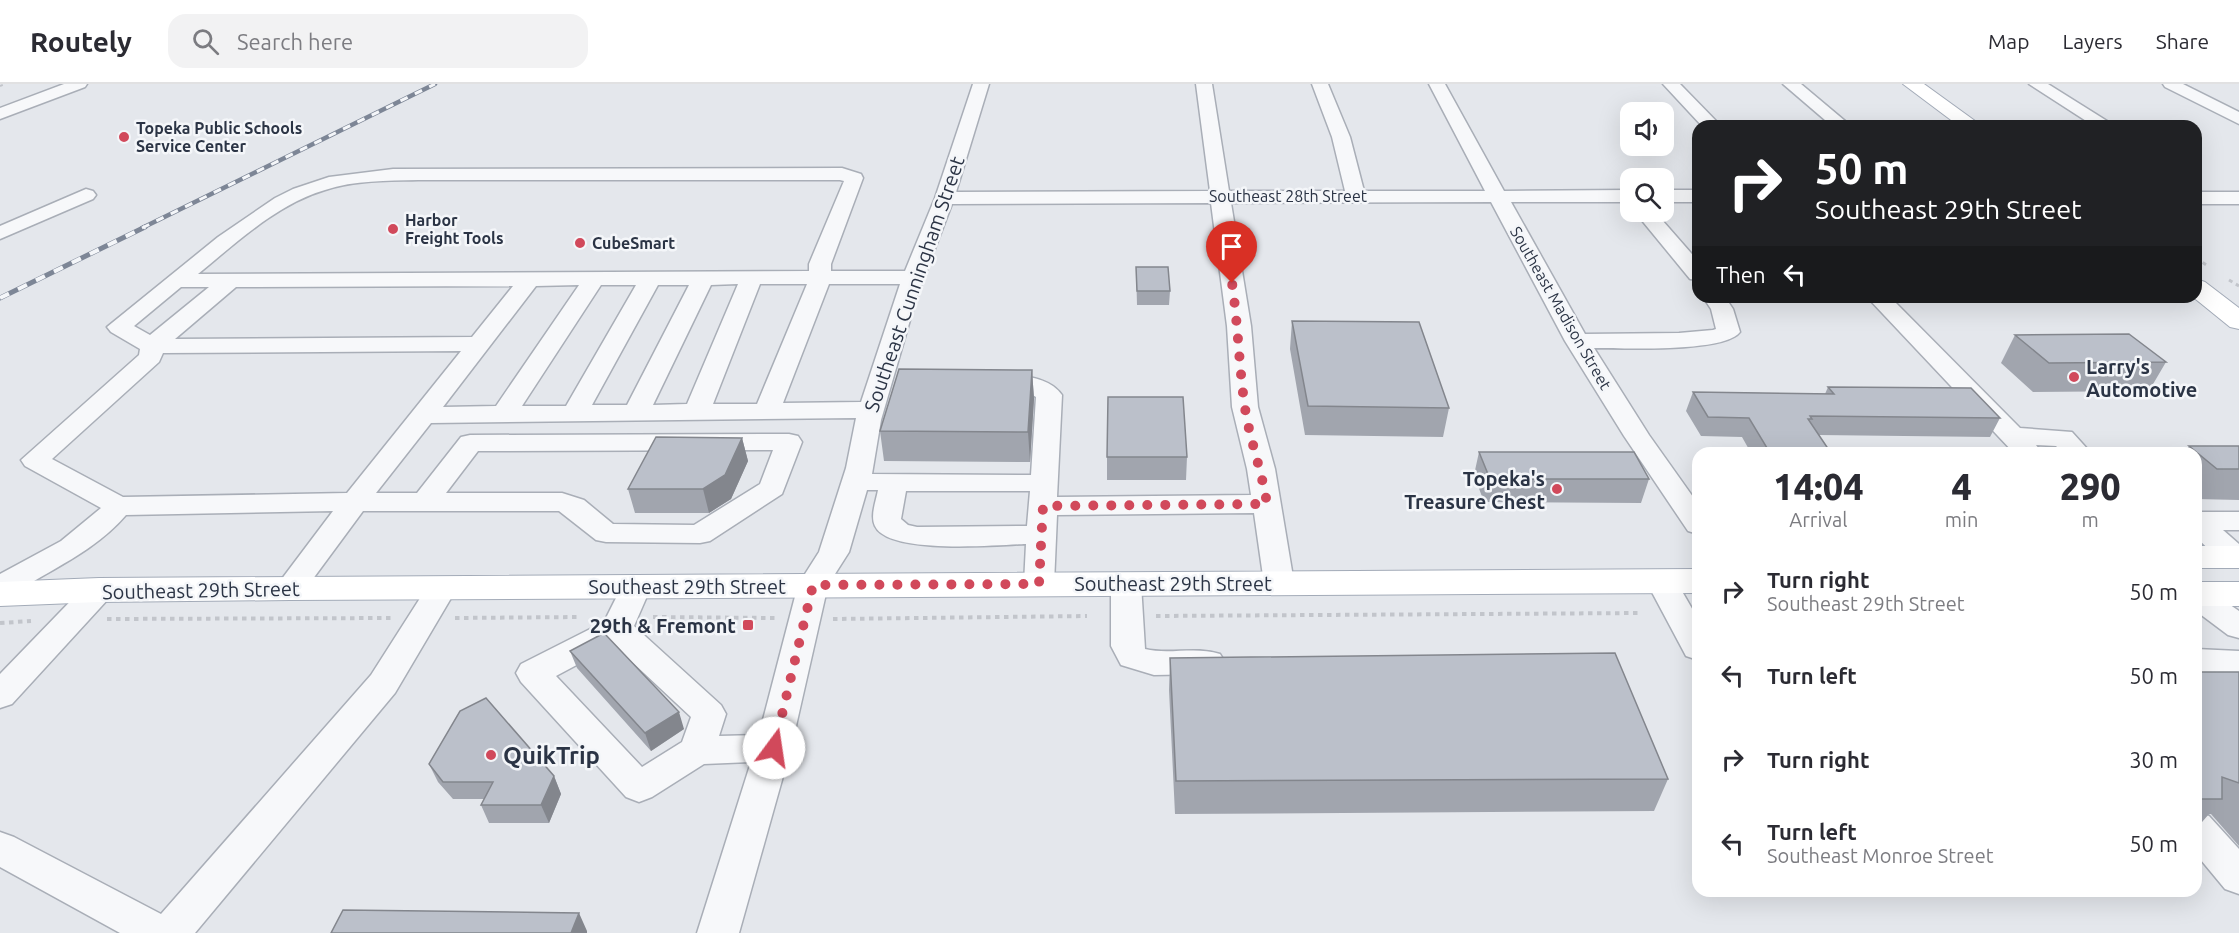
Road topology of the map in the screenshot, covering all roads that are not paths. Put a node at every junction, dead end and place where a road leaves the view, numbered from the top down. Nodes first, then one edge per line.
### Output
1 (79, 84) edge
2 (981, 84) edge
3 (1204, 84) edge
4 (1320, 84) edge
5 (1437, 84) edge
6 (1671, 84) edge
7 (1791, 84) edge
8 (1911, 84) edge
9 (2037, 84) edge
10 (2171, 84) edge
11 (0, 114) edge
12 (2239, 119) edge
13 (1706, 120) edge
14 (1835, 120) edge
15 (1963, 120) edge
16 (2096, 120) edge
17 (2202, 184) edge
18 (86, 195) dead end
19 (1219, 196) junction
20 (1356, 196) junction
21 (1497, 196) junction
22 (1620, 196) edge
23 (1674, 196) edge
24 (1692, 196) edge
25 (945, 198) junction
26 (2202, 198) edge
27 (2231, 198) edge
28 (10, 210) dead end
29 (40, 215) junction
30 (1654, 222) edge
31 (0, 233) edge
32 (1692, 267) edge
33 (913, 277) junction
34 (820, 278) junction
35 (530, 279) junction
36 (594, 279) junction
37 (650, 279) junction
38 (703, 279) junction
39 (751, 279) junction
40 (176, 281) junction
41 (230, 281) junction
42 (2202, 281) edge
43 (2202, 292) edge
44 (2239, 299) edge
45 (1718, 303) edge
46 (1884, 303) edge
47 (2239, 321) edge
48 (1577, 341) junction
49 (480, 344) junction
50 (152, 346) junction
51 (975, 384) edge
52 (871, 410) junction
53 (740, 411) junction
54 (767, 411) junction
55 (636, 412) junction
56 (697, 412) junction
57 (575, 413) junction
58 (504, 414) junction
59 (425, 415) junction
60 (725, 442) junction
61 (2021, 444) edge
62 (2072, 447) edge
63 (855, 482) junction
64 (894, 482) junction
65 (1044, 495) junction
66 (355, 502) junction
67 (425, 502) junction
68 (1267, 504) junction
69 (118, 506) junction
70 (1692, 516) edge
71 (2202, 521) edge
72 (2239, 521) edge
73 (2202, 526) edge
74 (1042, 535) junction
75 (2202, 557) edge
76 (2237, 557) edge
77 (1661, 581) junction
78 (1692, 581) edge
79 (1279, 583) junction
80 (1039, 584) junction
81 (1126, 584) junction
82 (813, 585) junction
83 (0, 588) edge
84 (290, 588) junction
85 (442, 588) junction
86 (99, 590) junction
87 (0, 594) edge
88 (2239, 594) edge
89 (2202, 595) edge
90 (2202, 599) edge
91 (625, 611) junction
92 (2239, 627) edge
93 (1692, 637) edge
94 (1237, 662) edge
95 (2202, 662) edge
96 (2239, 663) edge
97 (0, 695) edge
98 (774, 748) junction
99 (697, 750) junction
100 (2202, 834) edge
101 (0, 848) edge
102 (2239, 877) edge
103 (158, 933) edge
104 (170, 933) edge
105 (718, 933) edge

1 - 11 street
2 - 25 street, Southeast Cunningham Street
3 - 19 street
4 - 20 street
5 - 21 street, Southeast Madison Street
6 - 13 street
7 - 14 street
8 - 15 main road
9 - 16 street
10 - 12 street
17 - 27 street
18 - 29 street
19 - 20 street, Southeast 28th Street
19 - 25 street, Southeast 28th Street
19 - 68 street
20 - 21 street, Southeast 28th Street
21 - 22 street, Southeast 28th Street
21 - 48 street, Southeast Madison Street
23 - 24 street
25 - 33 street, Southeast Cunningham Street
26 - 27 street
28 - 29 street
29 - 31 street
30 - 32 street
33 - 34 street
33 - 52 street, Southeast Cunningham Street
34 - 39 street
34 - 40 street
34 - 54 street
35 - 36 street
35 - 41 street
35 - 49 street
36 - 37 street
36 - 58 street
37 - 38 street
37 - 57 street
38 - 39 street
38 - 55 street
39 - 56 street
40 - 41 street
40 - 50 street
41 - 50 street
42 - 44 main road
43 - 47 main road
45 - 48 street
46 - 61 street
48 - 70 street, Southeast Madison Street
49 - 50 street
49 - 59 street
50 - 69 street
51 - 65 street
52 - 54 street
52 - 63 street, Southeast Cunningham Street
53 - 54 street
53 - 56 street
53 - 60 street
55 - 56 street
55 - 57 street
57 - 58 street
58 - 59 street
59 - 66 street
60 - 67 street
60 - 67 street
61 - 62 street
63 - 64 street
63 - 82 street, Southeast Cunningham Street
64 - 65 street
64 - 74 street
65 - 68 street
65 - 74 street
66 - 67 street
66 - 69 street
66 - 84 street
68 - 79 street
69 - 83 street
71 - 72 street
73 - 76 street
74 - 80 street
75 - 76 main road
77 - 78 main road, Southeast 29th Street
77 - 79 main road, Southeast 29th Street
77 - 93 street
79 - 81 main road, Southeast 29th Street
80 - 81 main road, Southeast 29th Street
80 - 82 main road, Southeast 29th Street
81 - 94 street
82 - 91 main road, Southeast 29th Street
82 - 98 street, Southeast Cunningham Street
84 - 85 main road, Southeast 29th Street
84 - 86 main road, Southeast 29th Street
85 - 91 main road, Southeast 29th Street
85 - 104 street
86 - 87 main road, Southeast 29th Street
86 - 97 street
88 - 89 main road
90 - 92 street
91 - 99 street
91 - 99 street
95 - 96 street
98 - 99 street
98 - 105 street, Southeast Cunningham Street
100 - 102 street
101 - 103 street

